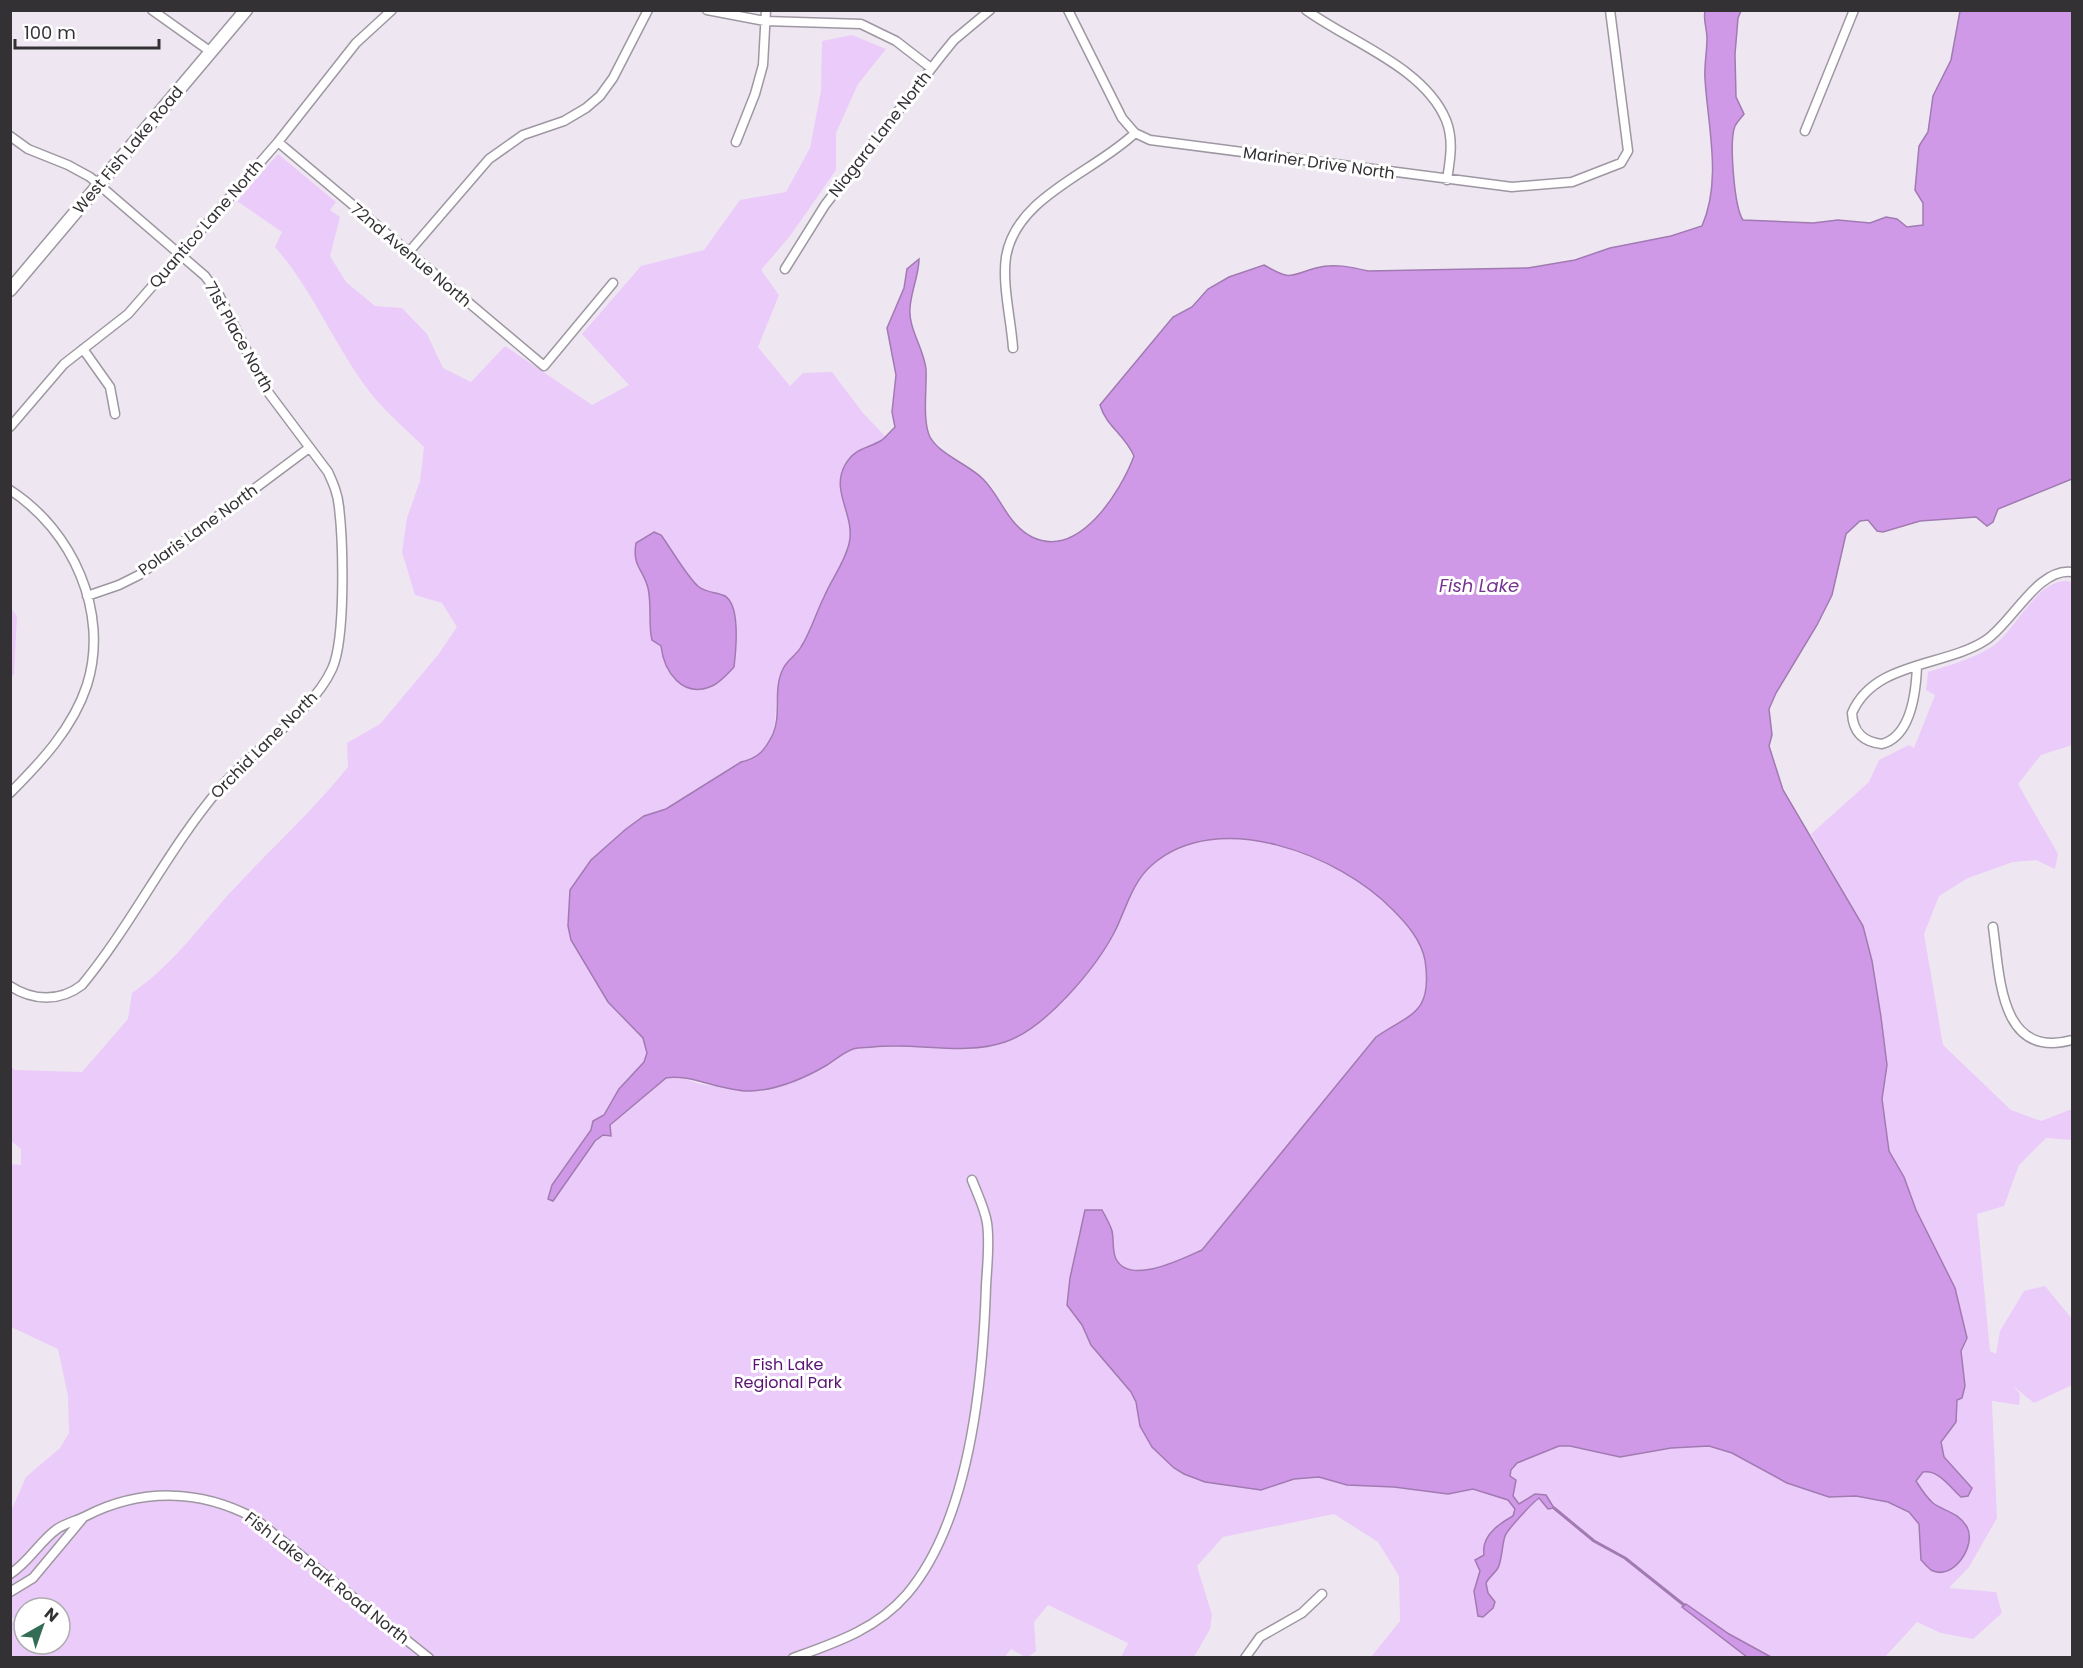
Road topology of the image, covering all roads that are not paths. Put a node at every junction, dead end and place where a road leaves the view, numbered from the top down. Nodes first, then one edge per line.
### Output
1 (152, 10) edge
2 (246, 10) edge
3 (392, 10) edge
4 (648, 10) edge
5 (706, 10) edge
6 (766, 10) edge
7 (990, 10) edge
8 (1068, 10) edge
9 (1306, 10) edge
10 (1610, 10) edge
11 (1854, 10) edge
12 (765, 21) junction
13 (211, 52) junction
14 (931, 68) junction
15 (1805, 131) dead end
16 (1135, 133) junction
17 (10, 136) edge
18 (278, 142) junction
19 (735, 142) dead end
20 (1447, 180) junction
21 (99, 185) junction
22 (408, 253) junction
23 (181, 254) junction
24 (785, 268) dead end
25 (613, 283) dead end
26 (10, 290) edge
27 (1013, 348) dead end
28 (83, 349) junction
29 (115, 414) dead end
30 (10, 428) edge
31 (309, 448) junction
32 (10, 490) edge
33 (2068, 571) edge
34 (87, 596) junction
35 (1917, 666) junction
36 (10, 793) edge
37 (1993, 927) dead end
38 (10, 986) edge
39 (2073, 1040) edge
40 (972, 1180) dead end
41 (83, 1517) junction
42 (10, 1574) edge
43 (10, 1592) edge
44 (1322, 1594) dead end
45 (429, 1658) edge
46 (794, 1658) edge
47 (1245, 1658) edge

1 - 13 street
2 - 13 street, West Fish Lake Road
3 - 18 street, Quantico Lane North
4 - 22 street
5 - 12 street
6 - 12 street
7 - 14 street, Niagara Lane North
8 - 16 street
9 - 20 street
10 - 20 street, Mariner Drive North
11 - 15 street
12 - 14 street
12 - 19 street
13 - 21 street, West Fish Lake Road
14 - 24 street, Niagara Lane North
16 - 20 street, Mariner Drive North
16 - 27 street
17 - 21 street, 71st Place North
18 - 22 street, 72nd Avenue North
18 - 23 street, Quantico Lane North
21 - 23 street, 71st Place North
21 - 26 street, West Fish Lake Road
22 - 25 street, 72nd Avenue North
23 - 28 street, Quantico Lane North
23 - 31 street, 71st Place North
28 - 29 street
28 - 30 street, Quantico Lane North
31 - 34 street, Polaris Lane North
31 - 38 street, Orchid Lane North
32 - 34 street
33 - 35 street
34 - 36 street
35 - 35 street
37 - 39 street
40 - 46 street
41 - 42 street, Fish Lake Park Road North
41 - 43 street, Fish Lake Park Road North
41 - 45 street, Fish Lake Park Road North
44 - 47 street

